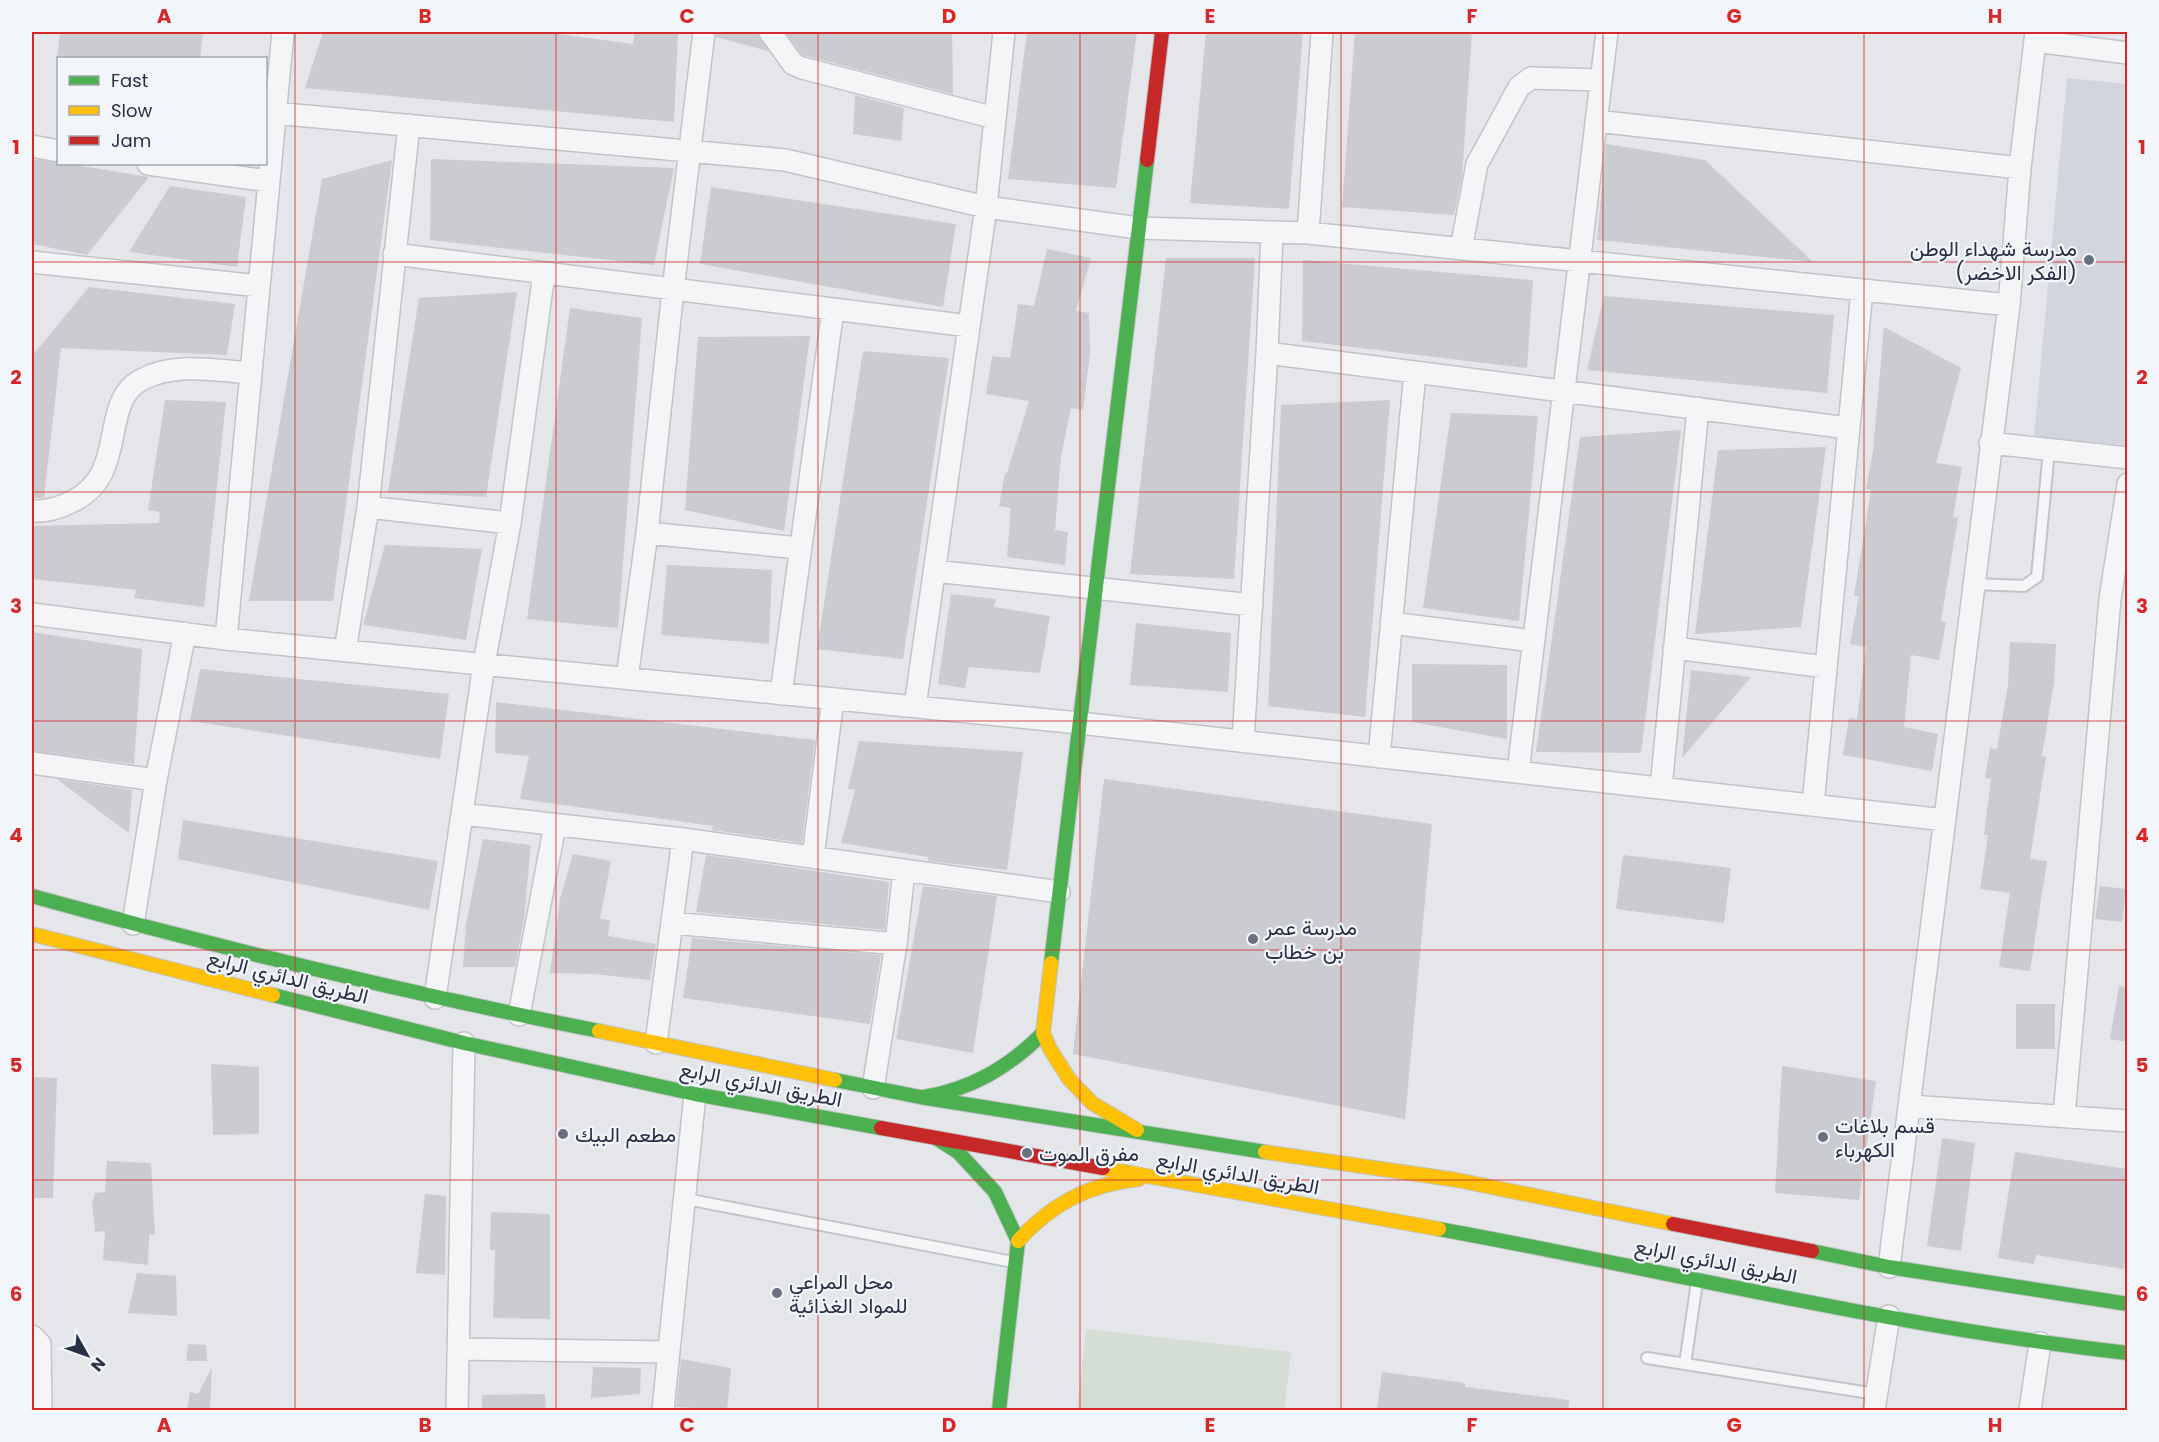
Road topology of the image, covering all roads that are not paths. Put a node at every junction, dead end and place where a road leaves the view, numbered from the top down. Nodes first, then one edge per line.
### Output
1 (283, 32) edge
2 (704, 32) edge
3 (770, 32) edge
4 (1004, 32) edge
5 (1162, 32) edge
6 (1322, 32) edge
7 (1607, 32) edge
8 (2036, 36) edge
9 (2127, 53) edge
10 (1601, 80) junction
11 (274, 113) junction
12 (995, 118) junction
13 (1596, 121) junction
14 (409, 124) junction
15 (32, 146) edge
16 (57, 151) edge
17 (690, 151) junction
18 (155, 165) edge
19 (2020, 168) junction
20 (268, 181) junction
21 (986, 207) junction
22 (1138, 228) junction
23 (1272, 233) junction
24 (1308, 233) junction
25 (1461, 249) junction
26 (394, 254) junction
27 (1578, 261) junction
28 (32, 262) edge
29 (544, 273) junction
30 (259, 286) junction
31 (673, 290) junction
32 (1862, 290) junction
33 (2009, 305) junction
34 (833, 309) junction
35 (969, 326) junction
36 (1267, 353) junction
37 (1415, 372) junction
38 (249, 373) junction
39 (1563, 390) junction
40 (1698, 408) junction
41 (1848, 428) junction
42 (1990, 443) junction
43 (2049, 450) junction
44 (2127, 458) edge
45 (2127, 484) edge
46 (368, 507) junction
47 (32, 511) edge
48 (510, 523) junction
49 (648, 533) junction
50 (799, 548) junction
51 (934, 571) junction
52 (1975, 584) junction
53 (1096, 587) junction
54 (2119, 600) edge
55 (1252, 605) junction
56 (32, 614) edge
57 (1391, 623) junction
58 (185, 633) junction
59 (226, 639) junction
60 (1533, 641) junction
61 (1674, 648) junction
62 (345, 651) junction
63 (484, 664) junction
64 (1826, 667) junction
65 (627, 678) junction
66 (781, 694) junction
67 (833, 699) junction
68 (915, 707) junction
69 (1079, 723) junction
70 (1243, 741) junction
71 (1378, 757) junction
72 (32, 763) edge
73 (1518, 772) junction
74 (156, 780) junction
75 (1661, 788) junction
76 (1813, 805) junction
77 (463, 814) junction
78 (1945, 820) junction
79 (555, 825) junction
80 (683, 839) junction
81 (813, 857) junction
82 (904, 870) junction
83 (1059, 892) junction
84 (32, 896) edge
85 (674, 923) junction
86 (133, 924) junction
87 (32, 933) edge
88 (896, 944) junction
89 (435, 998) junction
90 (519, 1015) junction
91 (1043, 1033) junction
92 (464, 1043) junction
93 (656, 1043) junction
94 (873, 1088) junction
95 (695, 1094) junction
96 (920, 1097) junction
97 (1910, 1106) junction
98 (2064, 1116) junction
99 (2127, 1120) edge
100 (1151, 1136) junction
101 (936, 1137) junction
102 (1148, 1178) junction
103 (686, 1199) junction
104 (1018, 1241) junction
105 (1016, 1263) junction
106 (1889, 1267) junction
107 (1697, 1279) junction
108 (2127, 1304) edge
109 (1889, 1316) junction
110 (32, 1336) edge
111 (2040, 1343) junction
112 (459, 1349) junction
113 (669, 1352) junction
114 (2127, 1353) edge
115 (1647, 1358) dead end
116 (1684, 1364) junction
117 (1875, 1402) edge
118 (41, 1410) edge
119 (458, 1410) edge
120 (663, 1410) edge
121 (999, 1410) edge
122 (2030, 1410) edge

1 - 11 street
2 - 17 street
3 - 12 street
4 - 12 street
5 - 22 main road
6 - 24 street
7 - 10 street
8 - 9 street
8 - 19 street
10 - 13 street
10 - 25 street
11 - 14 street
11 - 20 street
12 - 21 street
13 - 19 street
13 - 27 street
14 - 17 street
14 - 26 street
15 - 16 street
17 - 21 street
17 - 31 street
18 - 20 street
19 - 33 street
20 - 30 street
21 - 22 street
21 - 35 street
22 - 23 street
22 - 53 main road
23 - 24 street
23 - 36 street
24 - 25 street
25 - 27 street
26 - 29 street
26 - 46 street
27 - 32 street
27 - 39 street
28 - 30 street
29 - 31 street
29 - 48 street
30 - 38 street
31 - 34 street
31 - 49 street
32 - 33 street
32 - 41 street
33 - 42 street
34 - 35 street
34 - 50 street
35 - 51 street
36 - 37 street
36 - 55 street
37 - 39 street
37 - 57 street
38 - 47 street
38 - 59 street
39 - 40 street
39 - 60 street
40 - 41 street
40 - 61 street
41 - 64 street
42 - 43 street
42 - 52 street
43 - 44 street
43 - 52 lane
45 - 54 street
46 - 48 street
46 - 62 street
48 - 63 street
49 - 50 street
49 - 65 street
50 - 66 street
51 - 53 street
51 - 68 street
52 - 78 street
53 - 55 street
53 - 69 main road
54 - 98 street
55 - 70 street
56 - 58 street
57 - 60 street
57 - 71 street
58 - 59 street
58 - 74 street
59 - 62 street
60 - 73 street
61 - 64 street
61 - 75 street
62 - 63 street
63 - 65 street
63 - 77 street
64 - 76 street
65 - 66 street
66 - 67 street
67 - 68 street
67 - 81 street
68 - 69 street
69 - 70 street
69 - 83 main road
70 - 71 street
71 - 73 street
72 - 74 street
73 - 75 street
74 - 86 street
75 - 76 street
76 - 78 street
77 - 79 street
77 - 89 street
78 - 97 street
79 - 80 street
79 - 90 street
80 - 81 street
80 - 85 street
81 - 82 street
82 - 83 street
82 - 88 street
83 - 91 main road
84 - 86 main road, الطريق الدائري الرابع
85 - 88 street
85 - 93 street
86 - 89 main road, الطريق الدائري الرابع
87 - 92 main road, الطريق الدائري الرابع
88 - 94 street
89 - 90 main road, الطريق الدائري الرابع
90 - 93 main road, الطريق الدائري الرابع
91 - 96 main road
91 - 100 main road
92 - 95 main road, الطريق الدائري الرابع
92 - 112 street
93 - 94 main road, الطريق الدائري الرابع
94 - 96 main road, الطريق الدائري الرابع
95 - 101 main road, الطريق الدائري الرابع
95 - 103 street
96 - 100 main road, الطريق الدائري الرابع
97 - 98 street
97 - 106 street
98 - 99 street
100 - 106 main road, الطريق الدائري الرابع
101 - 102 main road, الطريق الدائري الرابع
101 - 104 main road
102 - 104 main road
102 - 107 main road, الطريق الدائري الرابع
103 - 105 lane
103 - 113 street
104 - 105 main road
105 - 121 main road
106 - 108 main road, الطريق الدائري الرابع
107 - 109 main road, الطريق الدائري الرابع
107 - 116 lane
109 - 111 main road, الطريق الدائري الرابع
109 - 117 street
110 - 118 street
111 - 114 main road, الطريق الدائري الرابع
111 - 122 street
112 - 113 street
112 - 119 street
113 - 120 street
115 - 116 lane
116 - 117 lane

